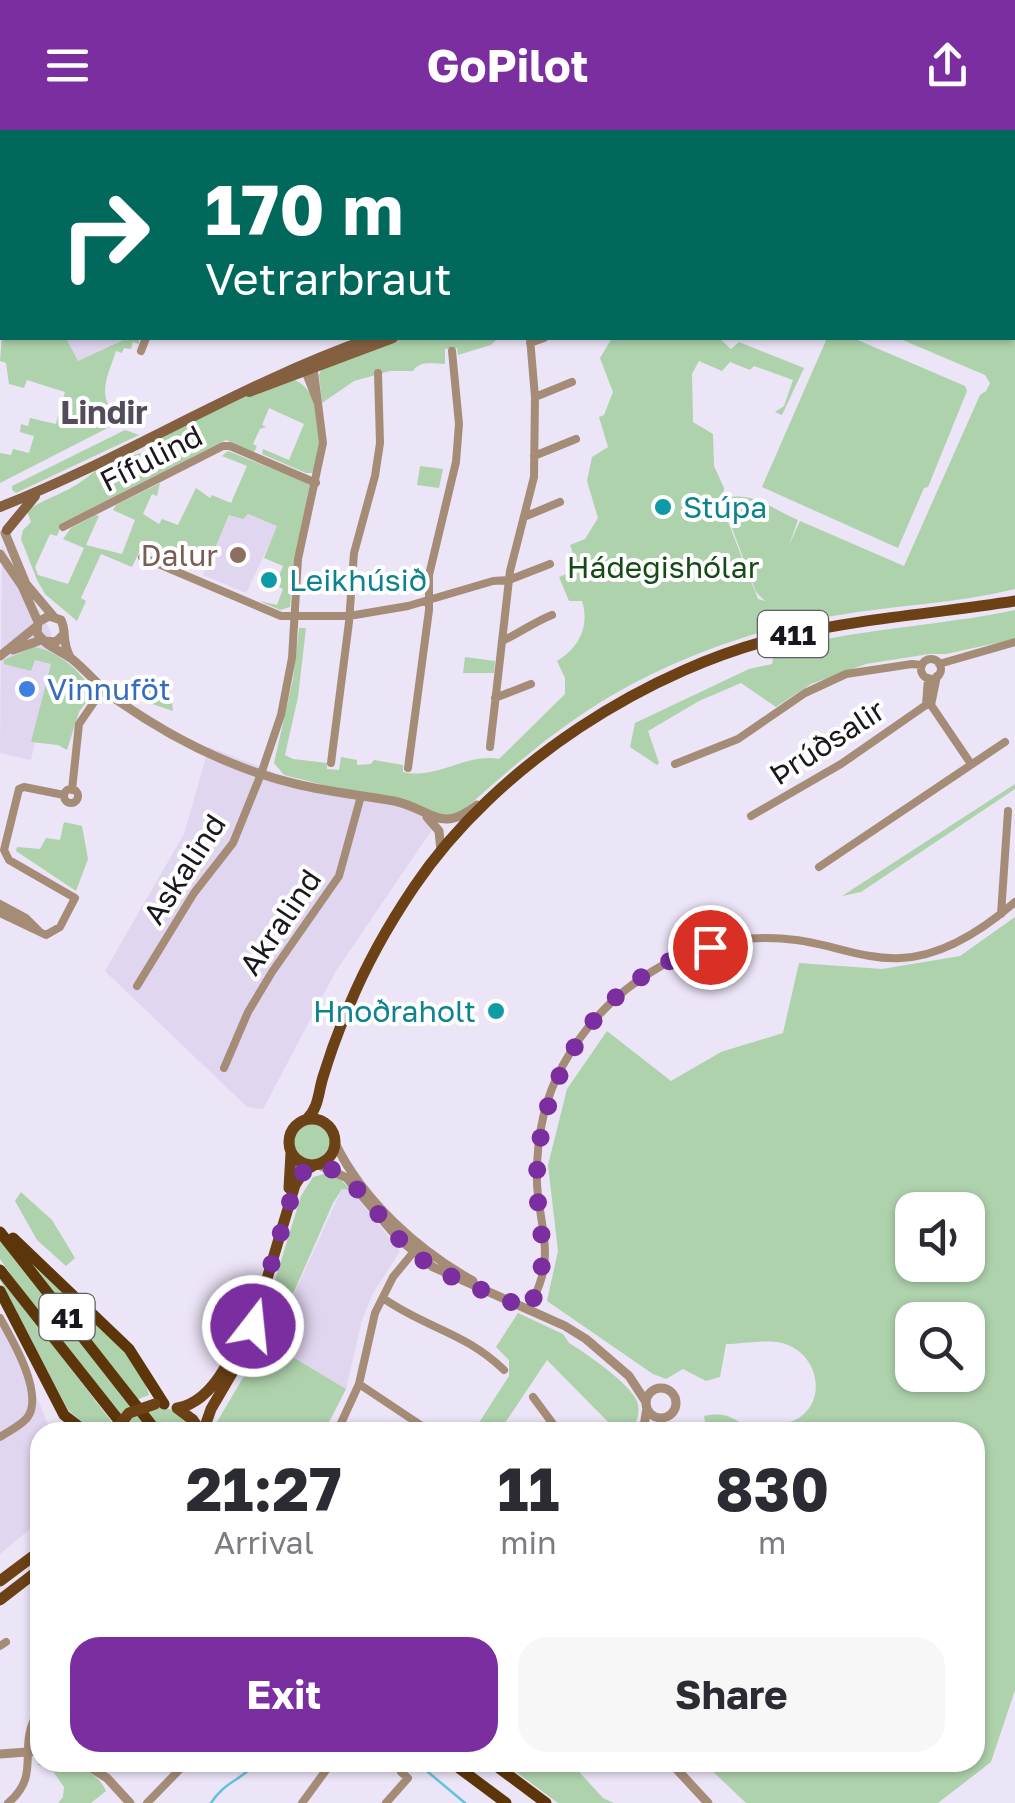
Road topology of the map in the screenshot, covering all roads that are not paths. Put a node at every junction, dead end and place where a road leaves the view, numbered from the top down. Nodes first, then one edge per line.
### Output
1 (145, 340) edge
2 (366, 340) edge
3 (388, 340) edge
4 (530, 340) edge
5 (141, 351) dead end
6 (452, 351) dead end
7 (308, 366) junction
8 (378, 374) dead end
9 (572, 382) dead end
10 (535, 397) junction
11 (576, 438) dead end
12 (534, 456) junction
13 (316, 482) junction
14 (40, 492) junction
15 (560, 502) dead end
16 (0, 508) edge
17 (524, 517) junction
18 (63, 527) dead end
19 (4, 534) edge
20 (0, 554) edge
21 (142, 557) dead end
22 (550, 564) dead end
23 (509, 580) junction
24 (428, 601) junction
25 (1015, 602) edge
26 (552, 615) dead end
27 (53, 616) junction
28 (350, 616) junction
29 (294, 618) junction
30 (38, 624) junction
31 (62, 636) junction
32 (502, 640) junction
33 (44, 641) junction
34 (1015, 642) edge
35 (3, 654) edge
36 (72, 660) junction
37 (939, 664) junction
38 (922, 666) junction
39 (933, 677) junction
40 (531, 684) dead end
41 (102, 689) junction
42 (496, 698) junction
43 (928, 705) junction
44 (589, 722) junction
45 (1005, 742) dead end
46 (490, 748) dead end
47 (330, 763) dead end
48 (676, 764) dead end
49 (971, 764) junction
50 (408, 768) dead end
51 (262, 774) junction
52 (511, 780) junction
53 (361, 796) junction
54 (417, 809) junction
55 (1008, 811) dead end
56 (751, 816) dead end
57 (441, 853) junction
58 (819, 867) dead end
59 (1015, 902) edge
60 (0, 904) edge
61 (0, 913) edge
62 (1001, 914) junction
63 (397, 916) junction
64 (39, 931) junction
65 (138, 986) dead end
66 (328, 1066) junction
67 (224, 1068) dead end
68 (307, 1119) junction
69 (333, 1136) junction
70 (291, 1153) junction
71 (316, 1165) junction
72 (0, 1228) edge
73 (416, 1249) junction
74 (0, 1270) edge
75 (0, 1291) edge
76 (382, 1298) junction
77 (529, 1310) junction
78 (0, 1318) edge
79 (504, 1370) dead end
80 (629, 1376) junction
81 (360, 1384) junction
82 (656, 1388) junction
83 (534, 1397) dead end
84 (160, 1404) junction
85 (646, 1405) junction
86 (178, 1408) junction
87 (664, 1417) junction
88 (73, 1422) edge
89 (120, 1422) edge
90 (122, 1422) edge
91 (149, 1422) edge
92 (194, 1422) edge
93 (206, 1422) edge
94 (342, 1422) edge
95 (415, 1422) edge
96 (552, 1422) edge
97 (646, 1422) edge
98 (658, 1422) edge
99 (0, 1437) edge
100 (30, 1558) edge
101 (30, 1578) edge
102 (0, 1581) edge
103 (0, 1600) edge
104 (30, 1725) edge
105 (27, 1750) junction
106 (30, 1750) edge
107 (0, 1754) edge
108 (102, 1772) edge
109 (177, 1772) edge
110 (325, 1772) edge
111 (401, 1772) dead end
112 (464, 1772) edge
113 (504, 1772) edge
114 (679, 1772) edge
115 (8, 1803) edge
116 (130, 1803) edge
117 (147, 1803) edge
118 (302, 1803) edge
119 (386, 1803) edge
120 (506, 1803) edge
121 (546, 1803) edge
122 (708, 1803) edge

1 - 5 street
2 - 7 main road
3 - 7 main road
4 - 10 street
6 - 24 street
7 - 13 street, Askalind
7 - 14 main road
8 - 28 street
9 - 10 street
10 - 12 street
11 - 12 street
12 - 17 street
13 - 18 street, Fífulind
13 - 29 street, Askalind
14 - 16 main road
14 - 19 main road
15 - 17 street
16 - 19 main road
17 - 23 street
19 - 27 street
20 - 30 street
21 - 29 street
22 - 23 street
23 - 24 street
23 - 32 street
24 - 28 street
24 - 50 street
25 - 44 main road, 411
26 - 32 street
27 - 30 street
27 - 31 street
28 - 29 street
28 - 47 street
29 - 51 street, Askalind
30 - 33 street
30 - 35 street
31 - 33 street
31 - 36 street
32 - 42 street
33 - 35 street
33 - 36 street
34 - 37 street
36 - 41 street
37 - 38 street
37 - 39 street, Þrúðsalir
38 - 39 street
38 - 48 street
39 - 43 street, Þrúðsalir
40 - 42 street
41 - 51 street
41 - 64 street
42 - 46 street
43 - 49 street
43 - 56 street, Þrúðsalir
44 - 52 main road, 411
44 - 63 main road, 411
45 - 49 street
49 - 58 street
51 - 53 street
51 - 65 street, Askalind
52 - 54 street
52 - 57 main road, 411
53 - 54 street
53 - 67 street, Akralind
54 - 57 street
55 - 62 street
57 - 63 main road, 411
59 - 62 street
60 - 64 street
61 - 64 street
62 - 77 street
63 - 66 main road, 411
66 - 68 main road, 411
66 - 69 main road, 411
68 - 69 main road
68 - 70 main road, 411
69 - 71 main road
69 - 73 street
70 - 71 main road
70 - 86 main road, 411
71 - 73 street
71 - 93 main road
72 - 84 highway
72 - 91 highway, 41
73 - 76 street
73 - 77 street
74 - 89 highway, 41
75 - 88 highway
76 - 79 street
76 - 81 street
77 - 80 street
78 - 99 street
80 - 82 street
80 - 85 street
81 - 94 street
81 - 95 street
82 - 85 street
82 - 87 street
83 - 96 street
84 - 86 main road
84 - 90 main road, bridge
85 - 87 street
85 - 97 street
86 - 92 main road
87 - 98 street
100 - 102 main road
101 - 103 main road
104 - 105 street
105 - 106 street
105 - 107 street
105 - 115 street
108 - 116 street
109 - 117 street
110 - 118 street
111 - 119 street
112 - 120 highway
113 - 121 highway
114 - 122 street

